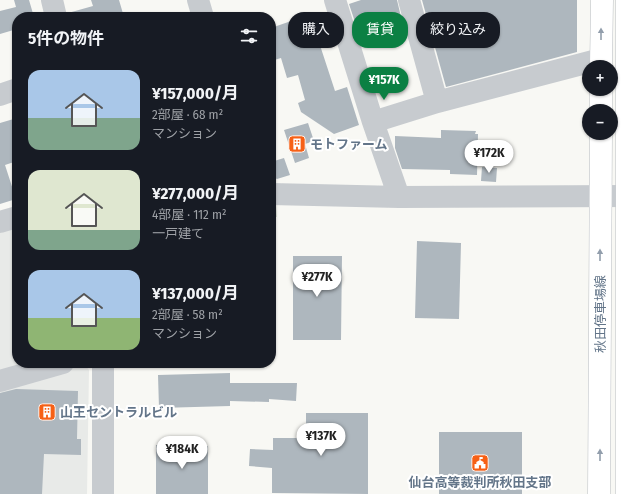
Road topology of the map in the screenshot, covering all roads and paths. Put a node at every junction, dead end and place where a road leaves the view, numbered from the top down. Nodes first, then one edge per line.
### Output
1 (52, 0) edge
2 (198, 0) edge
3 (335, 0) edge
4 (409, 0) edge
5 (602, 0) edge
6 (627, 0) edge
7 (55, 12) edge
8 (202, 12) edge
9 (601, 60) edge
10 (582, 68) edge
11 (12, 91) edge
12 (0, 96) edge
13 (437, 102) junction
14 (373, 122) junction
15 (601, 140) edge
16 (276, 194) edge
17 (601, 196) junction
18 (629, 196) edge
19 (399, 197) junction
20 (12, 218) edge
21 (0, 222) edge
22 (46, 368) edge
23 (103, 368) edge
24 (0, 381) edge
25 (103, 494) edge
26 (599, 494) edge
27 (627, 494) edge

1 - 7 street
2 - 8 street
3 - 14 street
4 - 13 street
9 -> 5 main road
6 - 18 main road
10 - 13 street
11 - 12 street
13 - 14 street
14 - 19 street
15 - 17 main road, 秋田停車場線
16 - 19 street
17 - 18 street
17 - 19 street
26 -> 17 main road, 秋田停車場線
18 - 27 main road
20 - 21 street
22 - 24 street
23 - 25 street

